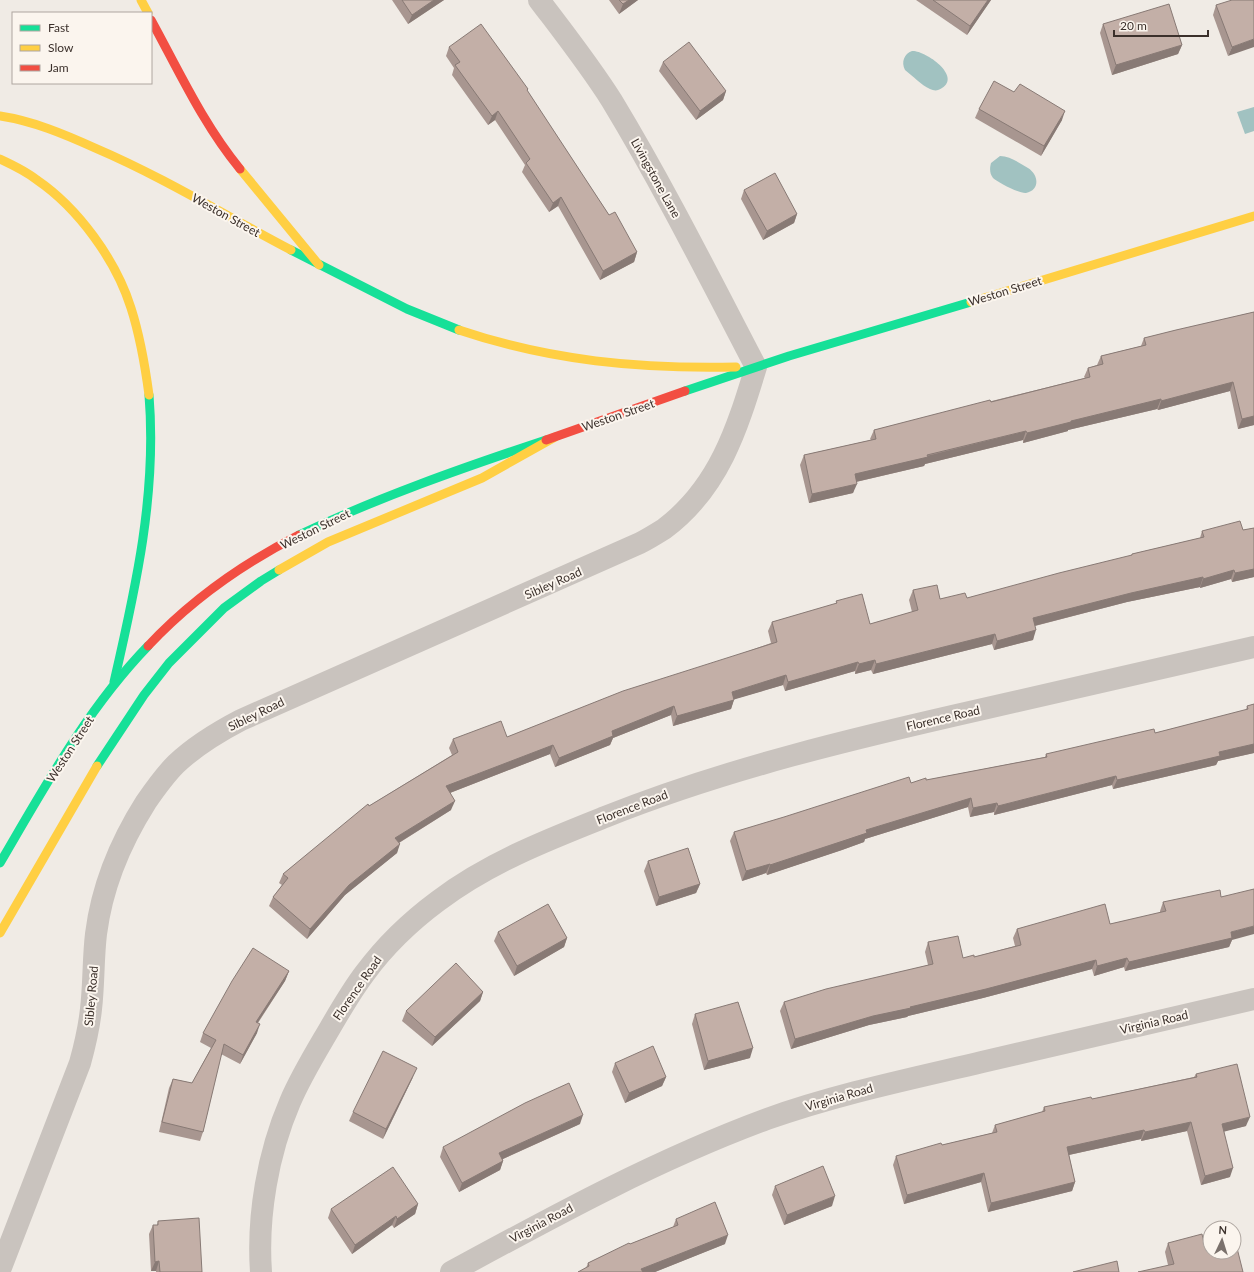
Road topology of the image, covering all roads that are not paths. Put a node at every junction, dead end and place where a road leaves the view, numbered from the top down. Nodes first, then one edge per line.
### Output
1 (141, 0) edge
2 (539, 0) edge
3 (147, 12) edge
4 (152, 22) edge
5 (0, 116) edge
6 (0, 159) edge
7 (1254, 216) edge
8 (319, 265) junction
9 (756, 367) junction
10 (555, 437) junction
11 (1254, 647) edge
12 (113, 687) junction
13 (0, 863) edge
14 (0, 933) edge
15 (1254, 999) edge
16 (0, 1270) edge
17 (261, 1272) edge
18 (451, 1272) edge

1 - 3 main road
2 - 9 street, Livingstone Lane
4 - 8 main road
5 - 8 main road, Weston Street
6 - 12 main road
7 - 9 main road, Weston Street
8 - 9 main road, Weston Street
9 - 10 main road, Weston Street
9 - 16 street, Sibley Road
10 - 12 main road, Weston Street
10 - 14 main road
11 - 17 street, Florence Road
12 - 13 main road, Weston Street
15 - 18 street, Virginia Road

